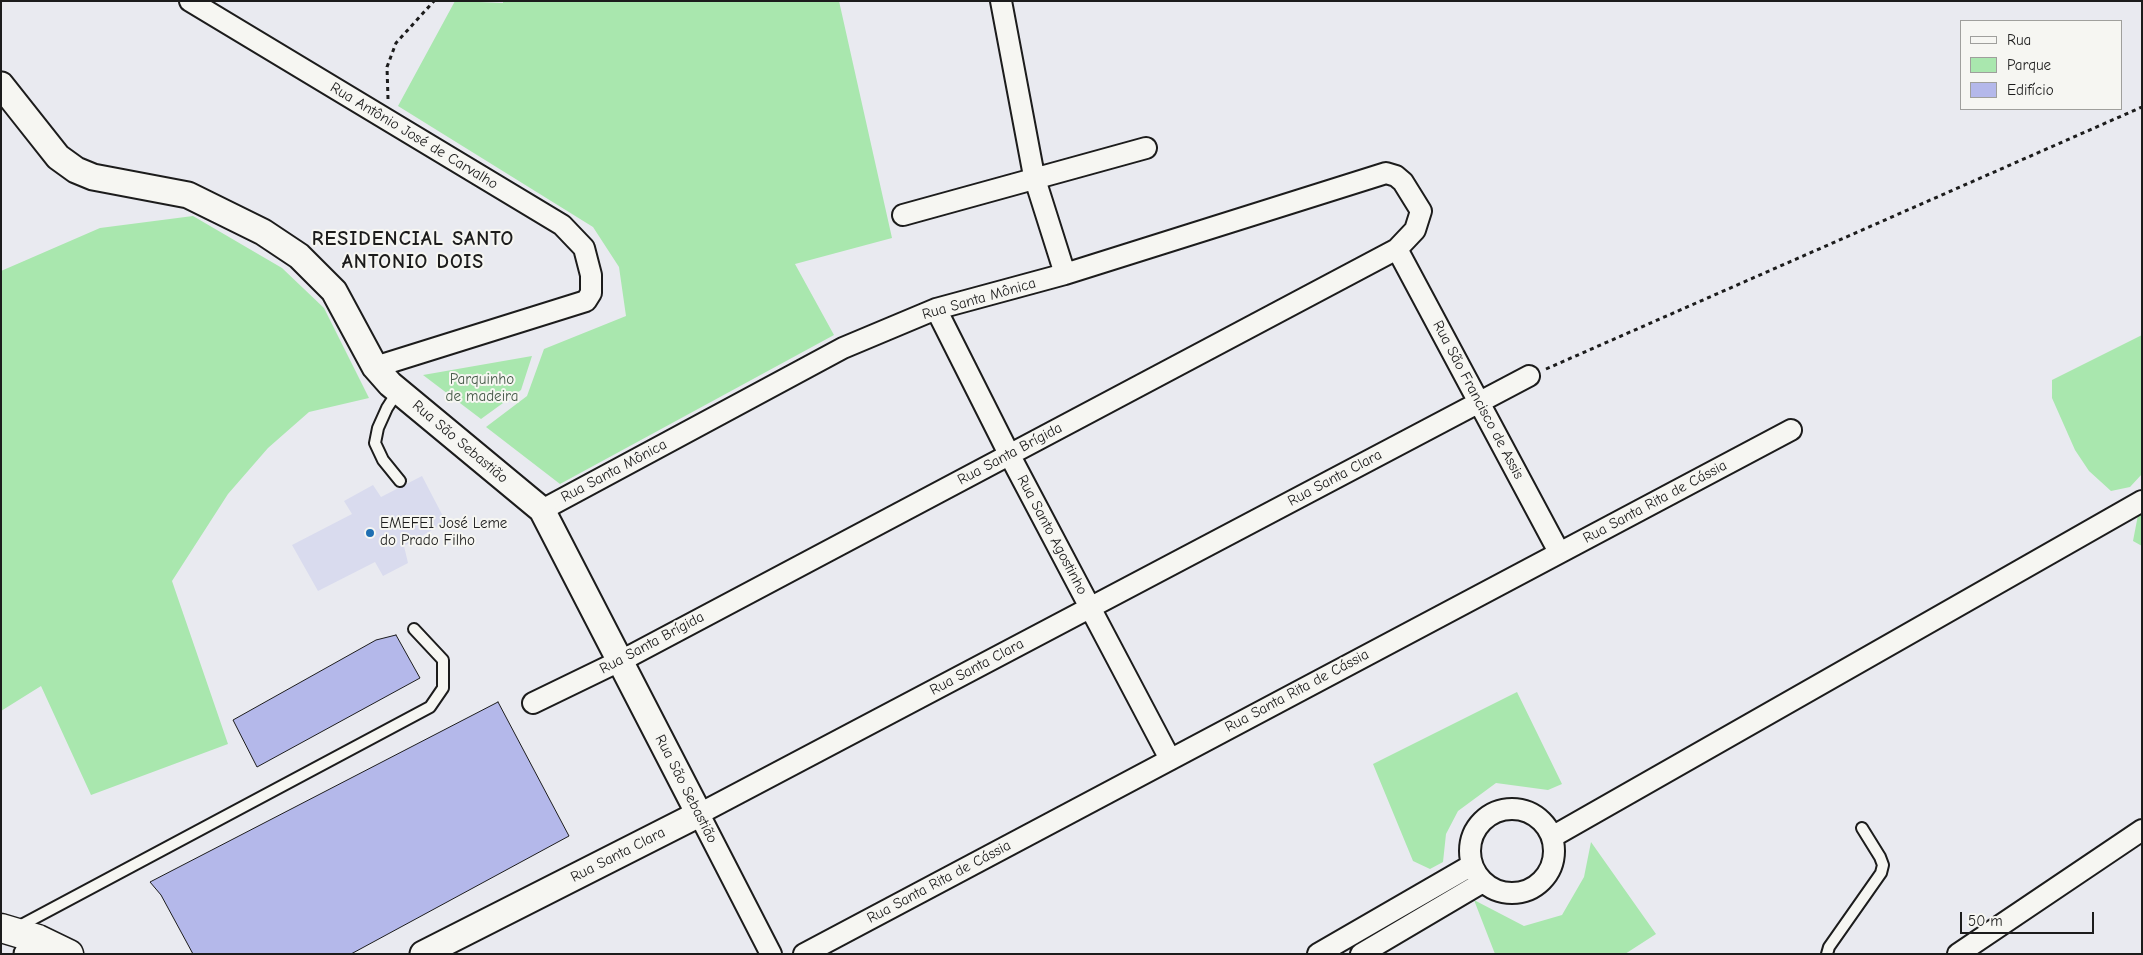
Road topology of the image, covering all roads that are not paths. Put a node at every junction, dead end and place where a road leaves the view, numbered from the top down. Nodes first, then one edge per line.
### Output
1 (190, 1) edge
2 (1001, 1) edge
3 (1, 85) edge
4 (1146, 148) dead end
5 (1386, 173) joint
6 (1035, 178) junction
7 (903, 215) dead end
8 (1397, 249) junction
9 (1065, 274) junction
10 (936, 309) junction
11 (375, 367) junction
12 (1529, 376) road end
13 (398, 391) junction
14 (1479, 401) junction
15 (1791, 430) dead end
16 (1010, 454) junction
17 (400, 480) dead end
18 (2142, 501) edge
19 (542, 510) junction
20 (1559, 552) junction
21 (1090, 607) junction
22 (414, 629) dead end
23 (620, 661) junction
24 (534, 703) dead end
25 (1170, 759) junction
26 (699, 814) junction
27 (1862, 828) dead end
28 (2142, 830) edge
29 (1552, 838) junction
30 (1472, 864) junction
31 (1483, 882) junction
32 (6, 930) edge
33 (33, 946) edge
34 (69, 954) edge
35 (423, 954) edge
36 (771, 954) edge
37 (804, 954) edge
38 (1318, 954) edge
39 (1362, 954) edge
40 (1827, 954) edge
41 (1958, 954) edge

1 - 11 street, Rua Antônio José de Carvalho
2 - 6 street
3 - 11 street, Rua São Sebastião
4 - 6 street
5 - 8 street, Rua Santa Brígida
5 - 9 street, Rua Santa Mônica
6 - 7 street
6 - 9 street
8 - 14 street, Rua São Francisco de Assis
8 - 16 street, Rua Santa Brígida
9 - 10 street, Rua Santa Mônica
10 - 16 street, Rua Santo Agostinho
10 - 19 street, Rua Santa Mônica
11 - 13 street, Rua São Sebastião
12 - 14 street, Rua Santa Clara
13 - 17 lane
13 - 19 street, Rua São Sebastião
14 - 20 street, Rua São Francisco de Assis
14 - 21 street, Rua Santa Clara
15 - 20 street, Rua Santa Rita de Cássia
16 - 21 street, Rua Santo Agostinho
16 - 23 street, Rua Santa Brígida
18 - 29 street
19 - 23 street, Rua São Sebastião
20 - 25 street, Rua Santa Rita de Cássia
21 - 25 street, Rua Santo Agostinho
21 - 26 street, Rua Santa Clara
22 - 32 lane
23 - 24 street, Rua Santa Brígida
23 - 26 street, Rua São Sebastião
25 - 37 street, Rua Santa Rita de Cássia
26 - 35 street, Rua Santa Clara
26 - 36 street, Rua São Sebastião
27 - 40 lane
28 - 41 street
29 - 30 street
29 - 31 street
30 - 31 street
30 - 38 street
31 - 39 street
32 - 33 main road
33 - 34 main road

